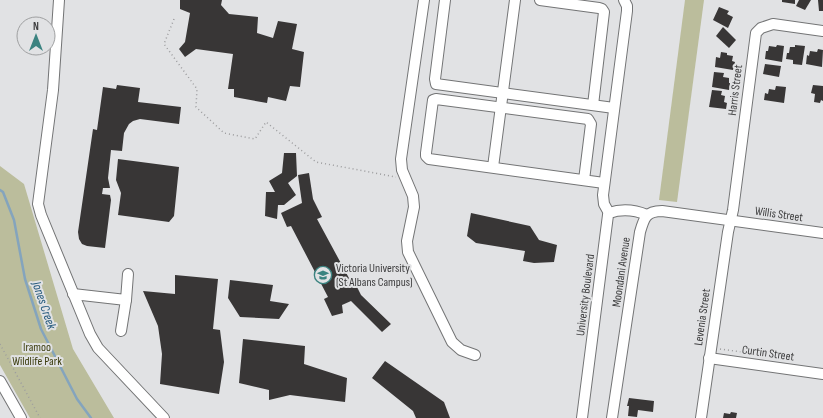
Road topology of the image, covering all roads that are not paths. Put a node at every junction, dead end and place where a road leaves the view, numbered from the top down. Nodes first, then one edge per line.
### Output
1 (59, 0) edge
2 (424, 0) edge
3 (445, 0) edge
4 (515, 0) edge
5 (540, 0) edge
6 (624, 0) edge
7 (823, 31) edge
8 (503, 94) junction
9 (593, 105) junction
10 (501, 108) junction
11 (614, 108) junction
12 (493, 167) junction
13 (584, 180) junction
14 (604, 183) junction
15 (609, 213) junction
16 (647, 215) junction
17 (731, 220) junction
18 (823, 233) edge
19 (128, 274) dead end
20 (73, 294) junction
21 (126, 300) junction
22 (121, 331) dead end
23 (476, 355) dead end
24 (710, 358) junction
25 (823, 374) edge
26 (0, 381) edge
27 (21, 418) edge
28 (164, 418) edge
29 (582, 418) edge
30 (612, 418) edge
31 (701, 418) edge

1 - 20 street
2 - 23 street
3 - 8 street
4 - 8 street
5 - 9 street
6 - 11 street
7 - 17 street, Harris Street
8 - 9 street
8 - 10 street
9 - 11 street
10 - 12 street
10 - 12 street
10 - 13 street
11 - 14 street
12 - 13 street
13 - 14 street
14 - 15 street
15 - 16 street
15 - 29 street, University Boulevard
16 - 17 street
16 - 30 street, Moondani Avenue
17 - 18 street, Willis Street
17 - 24 street, Levenia Street
19 - 21 street
20 - 21 street
20 - 28 street
21 - 22 street
24 - 25 street, Curtin Street
24 - 31 street, Levenia Street
26 - 27 street

